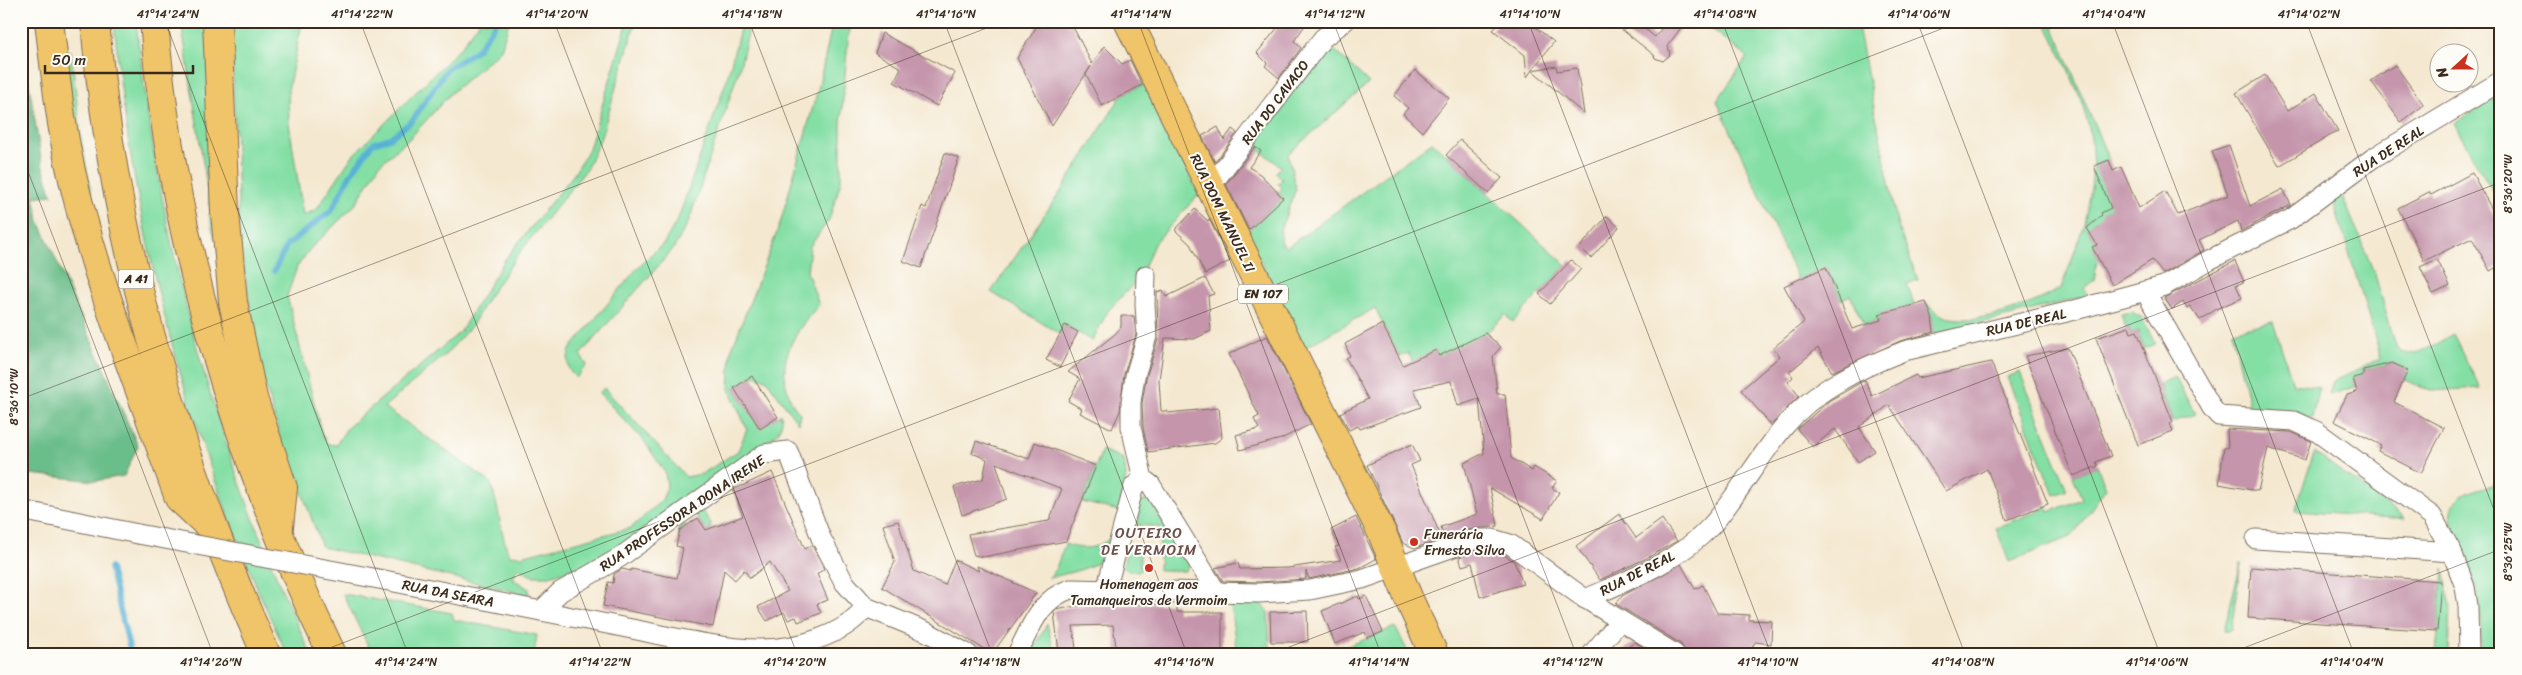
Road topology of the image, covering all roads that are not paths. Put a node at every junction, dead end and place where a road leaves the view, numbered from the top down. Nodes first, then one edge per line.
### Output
1 (49, 21) edge
2 (95, 21) edge
3 (154, 21) edge
4 (217, 21) edge
5 (1128, 21) edge
6 (1345, 21) edge
7 (2501, 81) edge
8 (1210, 187) junction
9 (1146, 275) dead end
10 (2145, 291) junction
11 (1143, 479) junction
12 (21, 510) edge
13 (212, 528) junction
14 (278, 533) junction
15 (2256, 539) dead end
16 (2452, 552) junction
17 (1397, 568) junction
18 (1106, 590) junction
19 (1217, 593) junction
20 (1585, 599) junction
21 (866, 607) junction
22 (541, 611) junction
23 (1620, 621) junction
24 (266, 654) edge
25 (332, 654) edge
26 (968, 654) edge
27 (1017, 654) edge
28 (1434, 654) edge
29 (1592, 654) edge
30 (1675, 654) edge
31 (2468, 654) edge

1 - 13 main road
2 - 13 main road, A 41
3 - 14 main road
4 - 14 main road
5 - 8 main road, RUA DOM MANUEL II / EN 107
6 - 8 street, RUA DO CAVACO
7 - 10 street, RUA DE REAL
8 - 17 main road, RUA DOM MANUEL II / EN 107
9 - 11 street
10 - 16 street
10 - 20 street, RUA DE REAL
11 - 18 street
11 - 19 street
12 - 22 street, RUA DA SEARA, bridge
13 - 24 main road, A 41
14 - 25 main road
15 - 16 street
16 - 31 street
17 - 19 street
17 - 20 street
17 - 28 main road, EN 107
18 - 19 street
18 - 27 street
20 - 23 street
21 - 22 street, RUA DA SEARA
21 - 22 street, RUA PROFESSORA DONA IRENE
21 - 26 street, RUA PROFESSORA DONA IRENE
23 - 29 street
23 - 30 street

